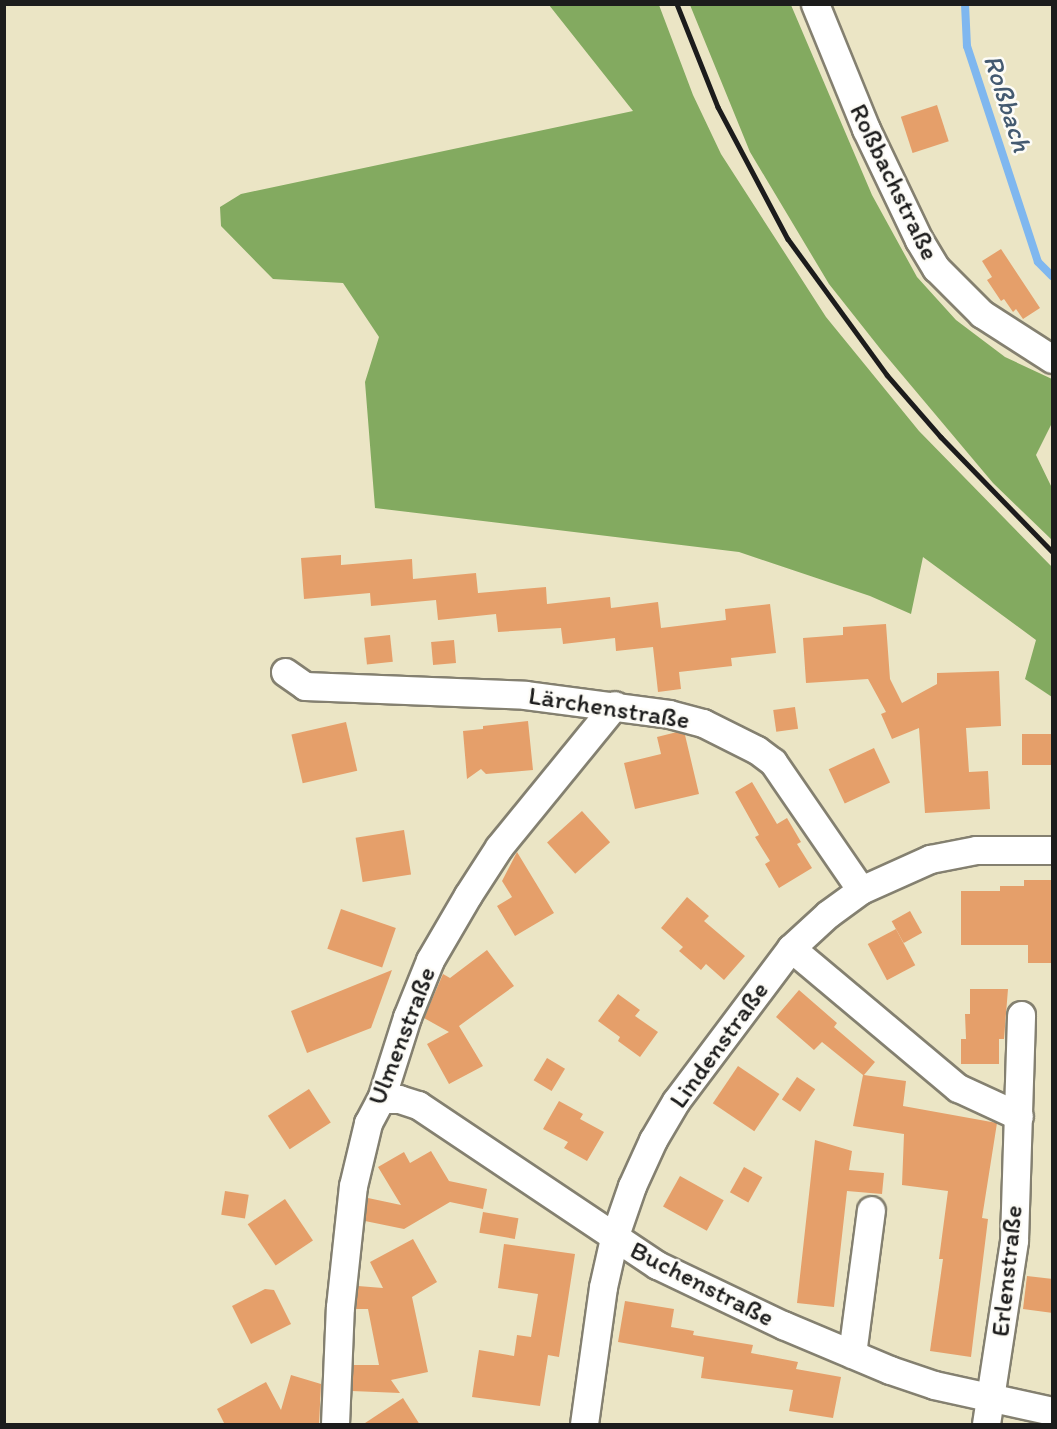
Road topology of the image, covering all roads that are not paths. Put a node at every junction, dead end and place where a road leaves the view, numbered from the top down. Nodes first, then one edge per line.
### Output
1 (815, 4) edge
2 (1053, 358) edge
3 (285, 672) dead end
4 (615, 705) junction
5 (1053, 850) edge
6 (861, 890) junction
7 (791, 948) junction
8 (1021, 1015) dead end
9 (381, 1098) junction
10 (1018, 1116) junction
11 (871, 1210) dead end
12 (614, 1238) junction
13 (852, 1354) junction
14 (991, 1397) junction
15 (1053, 1411) edge
16 (335, 1425) edge
17 (584, 1425) edge
18 (986, 1425) edge

1 - 2 street, Roßbachstraße
3 - 4 street, Lärchenstraße
4 - 6 street, Lärchenstraße
4 - 9 street, Ulmenstraße
5 - 6 street, Lindenstraße
6 - 7 street, Lindenstraße
7 - 10 street
7 - 12 street, Lindenstraße
8 - 10 street, Erlenstraße
9 - 12 street, Buchenstraße
9 - 16 street, Ulmenstraße
10 - 14 street, Erlenstraße
11 - 13 street
12 - 13 street, Buchenstraße
12 - 17 street, Lindenstraße
13 - 14 street, Buchenstraße
14 - 15 street, Buchenstraße
14 - 18 street, Erlenstraße

